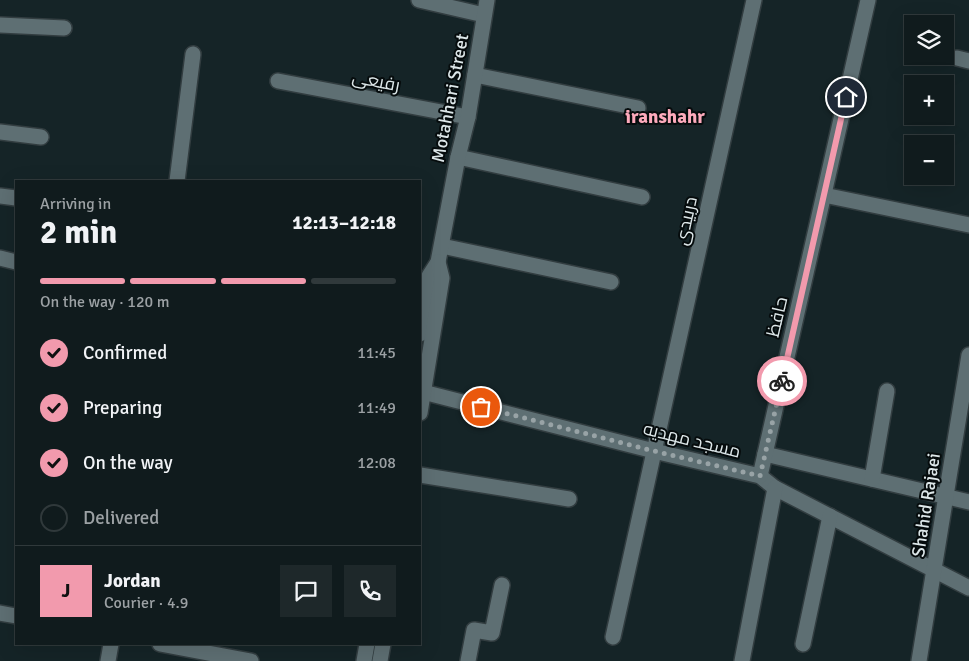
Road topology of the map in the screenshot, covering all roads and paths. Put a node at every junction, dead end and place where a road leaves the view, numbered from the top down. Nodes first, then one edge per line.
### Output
1 (419, 0) edge
2 (754, 0) edge
3 (868, 0) edge
4 (486, 7) edge
5 (0, 24) edge
6 (64, 28) dead end
7 (193, 54) dead end
8 (475, 75) junction
9 (278, 81) dead end
10 (638, 108) dead end
11 (468, 118) junction
12 (0, 132) edge
13 (41, 137) dead end
14 (458, 157) junction
15 (177, 180) edge
16 (824, 195) junction
17 (0, 196) edge
18 (642, 197) dead end
19 (15, 198) edge
20 (969, 225) edge
21 (442, 246) junction
22 (0, 258) edge
23 (15, 262) edge
24 (438, 262) junction
25 (612, 282) dead end
26 (421, 328) edge
27 (969, 356) edge
28 (887, 391) dead end
29 (423, 392) junction
30 (421, 406) edge
31 (654, 451) junction
32 (765, 454) junction
33 (421, 475) edge
34 (760, 476) junction
35 (872, 479) junction
36 (775, 488) junction
37 (946, 496) junction
38 (569, 499) dead end
39 (969, 502) edge
40 (830, 516) junction
41 (934, 571) junction
42 (502, 585) dead end
43 (969, 588) edge
44 (0, 613) edge
45 (15, 616) edge
46 (613, 637) dead end
47 (803, 644) dead end
48 (111, 645) edge
49 (165, 645) edge
50 (368, 645) edge
51 (382, 645) edge
52 (108, 661) edge
53 (251, 661) edge
54 (364, 661) edge
55 (380, 661) edge
56 (468, 661) edge
57 (742, 661) edge
58 (919, 661) edge

1 - 4 street
2 - 31 street, دربیدی
3 - 16 street, حافظ
4 - 8 street, Motahhari Street
5 - 6 street
7 - 15 street
8 - 10 street
8 - 11 street, Motahhari Street
9 - 11 street, رفیعی
11 - 14 street, Motahhari Street
12 - 13 street
14 - 18 street
14 - 21 street, Motahhari Street
16 - 20 street
16 - 32 street, حافظ
17 - 19 street
21 - 24 street, Motahhari Street
21 - 25 street
22 - 23 street
24 - 26 street, Motahhari Street
24 - 29 street, Motahhari Street
27 - 37 street, Shahid Rajaei
28 - 35 street
29 - 30 street, Motahhari Street
29 - 31 street, مسجد مهدیه
31 - 34 street, مسجد مهدیه
31 - 46 street, دربیدی
32 - 34 street, حافظ
32 - 35 street
33 - 38 street
34 - 36 street, مسجد مهدیه
35 - 37 street
36 - 40 street, مسجد مهدیه
36 - 57 street
37 - 39 street
37 - 41 street, Shahid Rajaei
40 - 41 street, مسجد مهدیه
40 - 47 street
41 - 43 street, مسجد مهدیه
41 - 58 street, Shahid Rajaei
42 - 56 street
44 - 45 street
48 - 52 street
49 - 53 street
50 - 54 street
51 - 55 street

